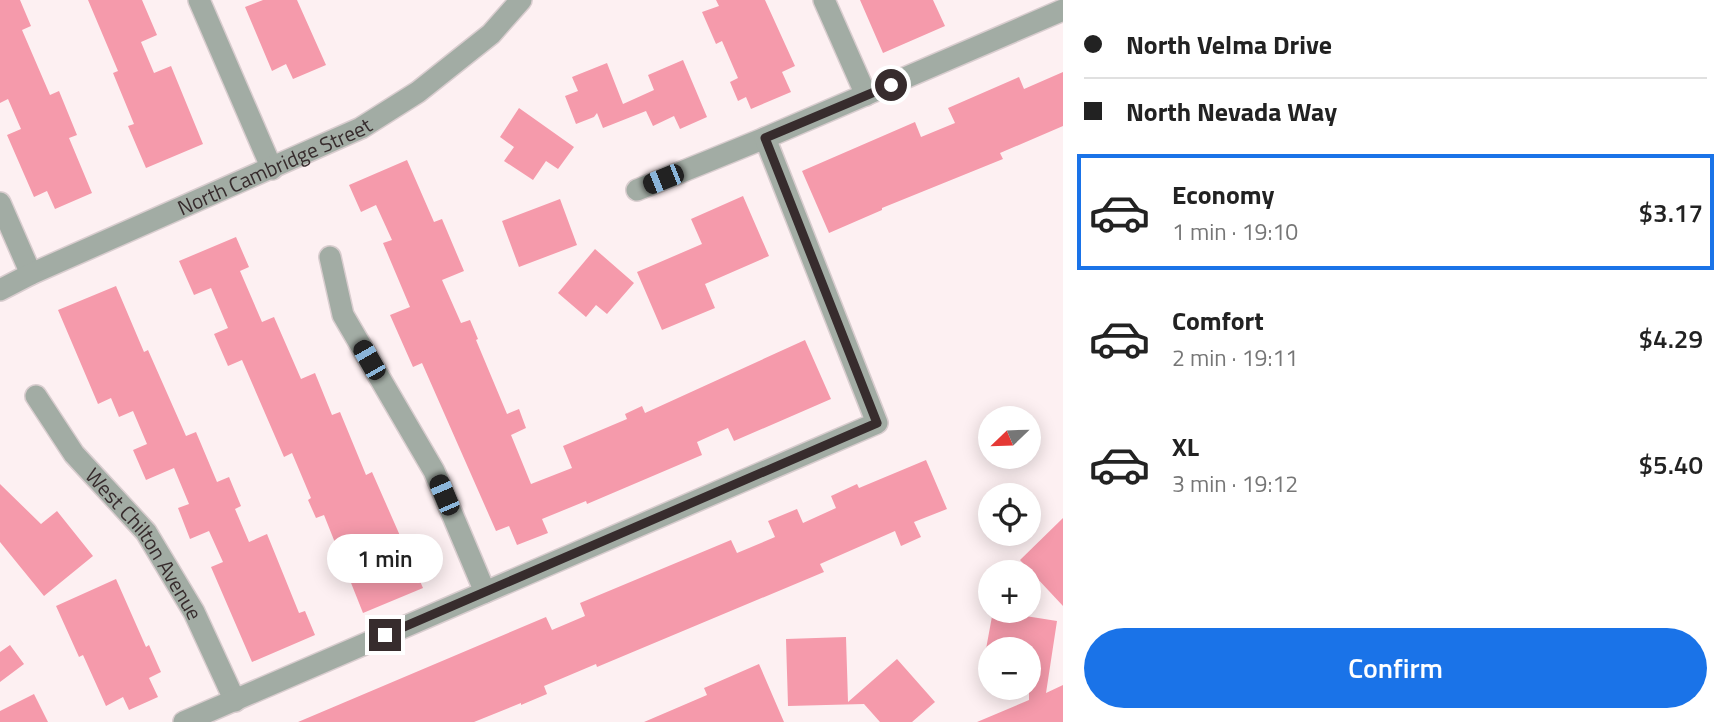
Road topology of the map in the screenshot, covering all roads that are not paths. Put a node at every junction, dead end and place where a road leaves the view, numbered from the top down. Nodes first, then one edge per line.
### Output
1 (200, 0) edge
2 (521, 0) edge
3 (824, 0) edge
4 (1063, 10) edge
5 (866, 95) junction
6 (765, 138) junction
7 (272, 169) junction
8 (637, 190) dead end
9 (0, 203) edge
10 (330, 257) dead end
11 (31, 274) junction
12 (0, 290) edge
13 (36, 396) dead end
14 (485, 592) junction
15 (234, 701) junction
16 (184, 722) edge

1 - 7 street
2 - 7 street, North Cambridge Street
3 - 5 street
4 - 5 street
5 - 6 street
6 - 8 street
6 - 14 street
7 - 11 street, North Cambridge Street
9 - 11 street
10 - 14 street
11 - 12 street, North Cambridge Street
13 - 15 street, West Chilton Avenue
14 - 15 street
15 - 16 street

